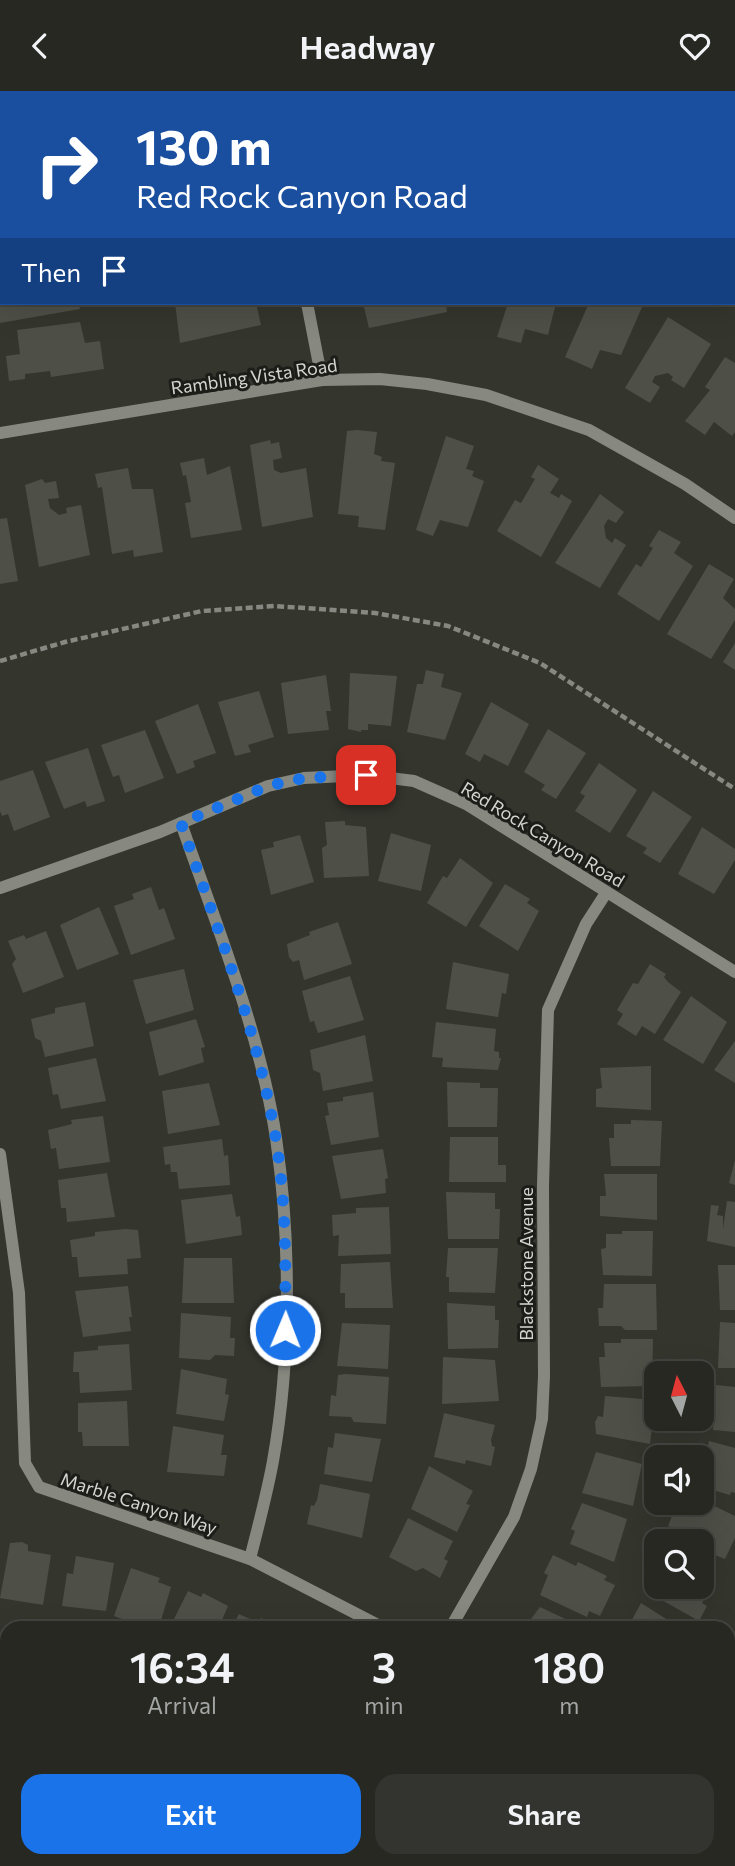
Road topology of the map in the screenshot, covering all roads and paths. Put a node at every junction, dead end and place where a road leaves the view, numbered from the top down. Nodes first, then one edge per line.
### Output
1 (307, 305) edge
2 (322, 380) junction
3 (0, 433) edge
4 (735, 518) edge
5 (0, 661) edge
6 (735, 789) edge
7 (181, 823) junction
8 (0, 888) edge
9 (606, 893) junction
10 (735, 972) edge
11 (0, 1154) edge
12 (250, 1559) junction
13 (370, 1621) edge
14 (454, 1621) edge

1 - 2 street
2 - 3 street, Rambling Vista Road
2 - 4 street, Rambling Vista Road
5 - 6 path
7 - 8 street, Red Rock Canyon Road
7 - 9 street, Red Rock Canyon Road
7 - 12 street
9 - 10 street, Red Rock Canyon Road
9 - 14 street, Blackstone Avenue
11 - 12 street, Marble Canyon Way
12 - 13 street, Marble Canyon Way

